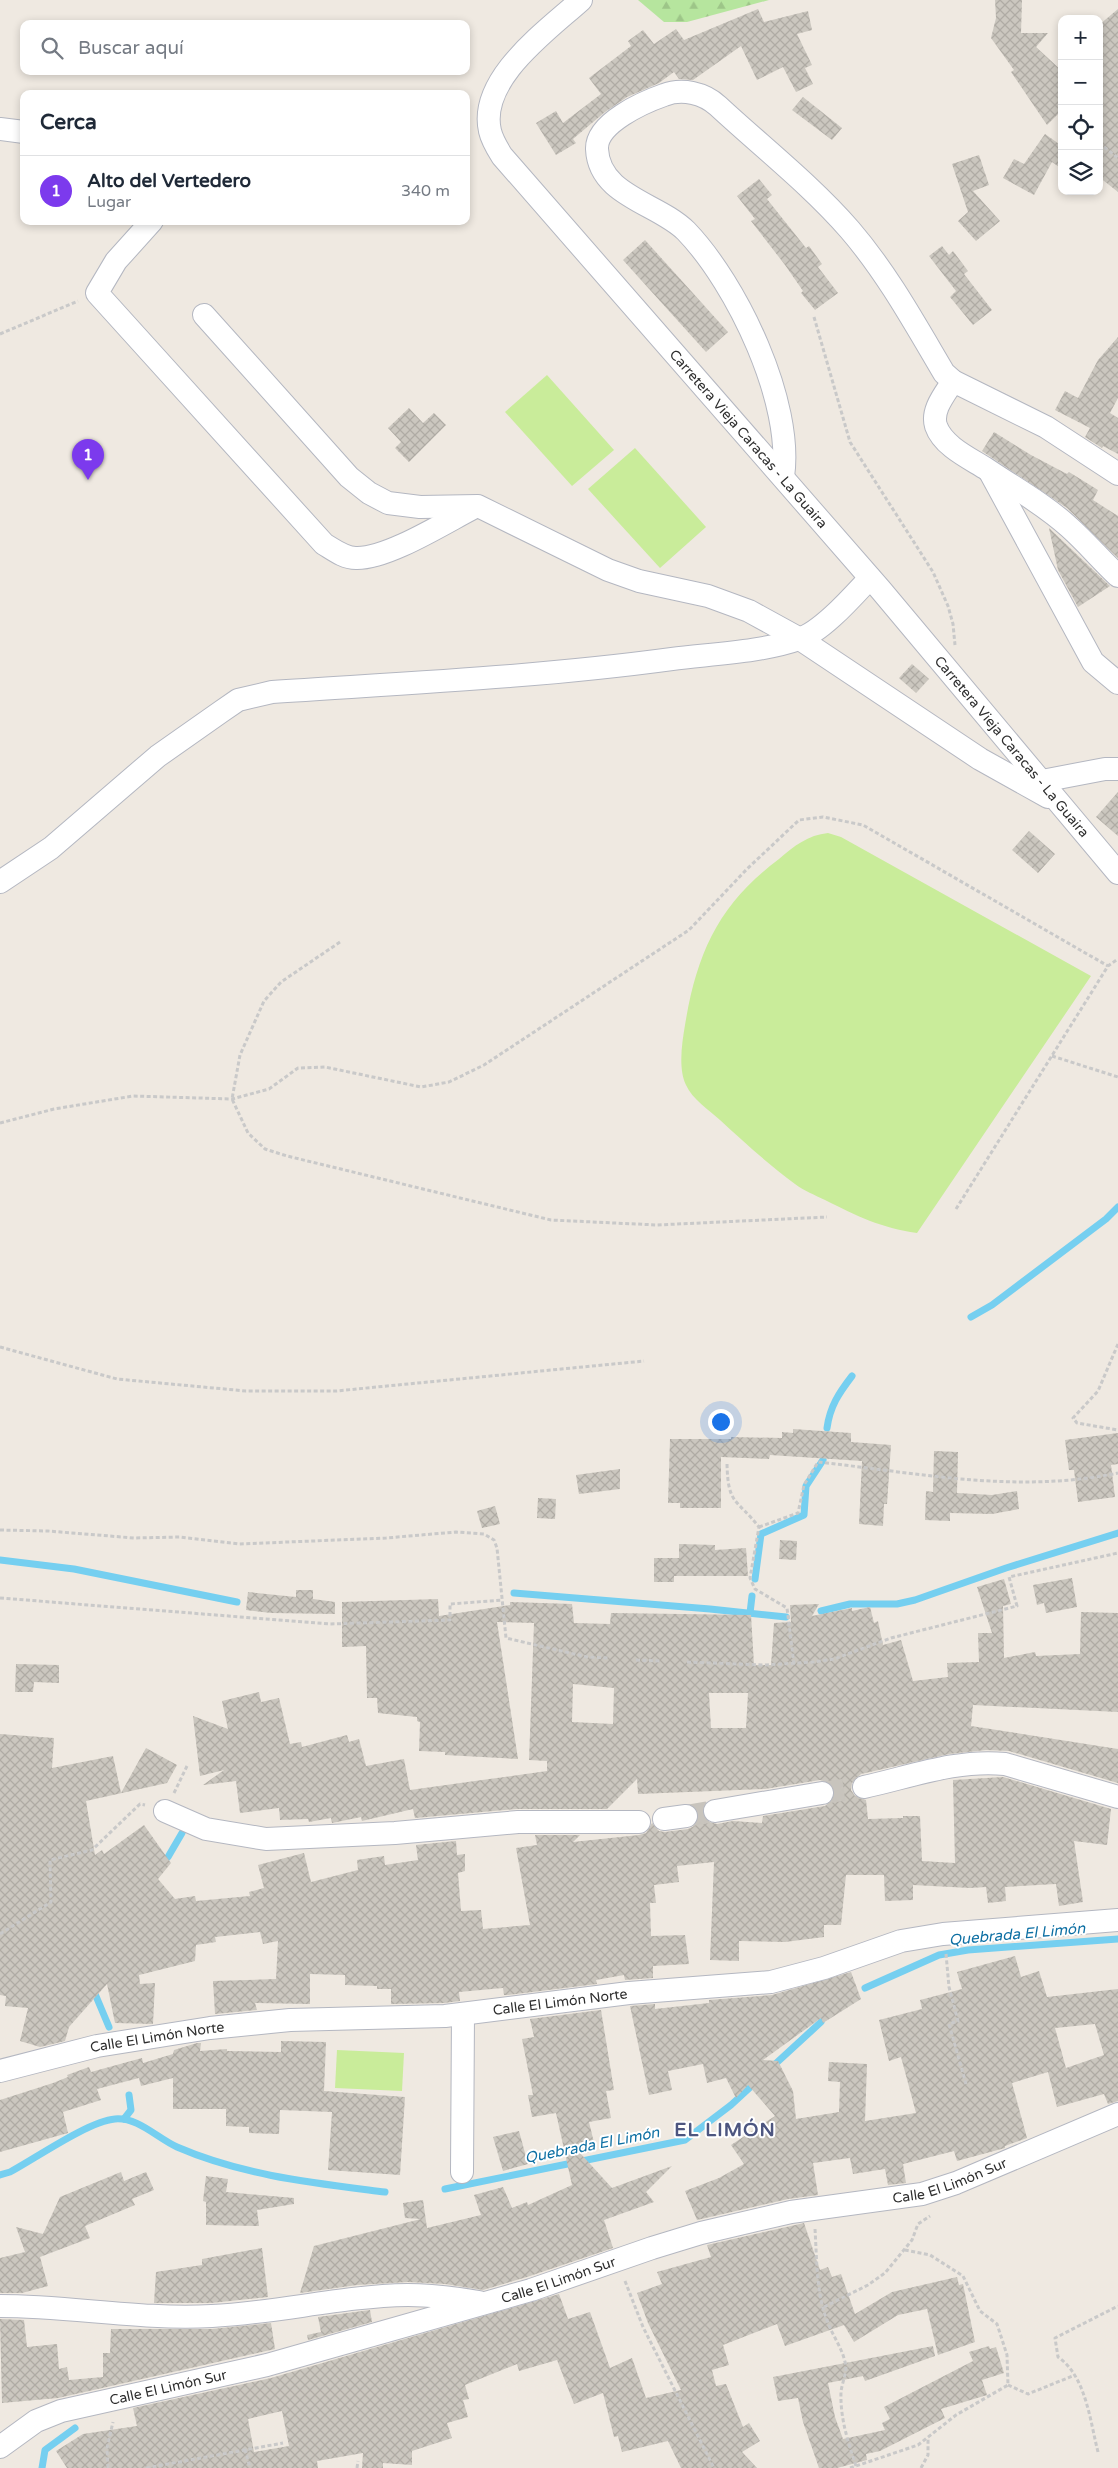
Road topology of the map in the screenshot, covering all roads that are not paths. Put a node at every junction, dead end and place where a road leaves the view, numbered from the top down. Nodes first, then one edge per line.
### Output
1 (581, 0) edge
2 (0, 129) edge
3 (20, 132) edge
4 (148, 225) edge
5 (204, 315) dead end
6 (953, 381) junction
7 (990, 472) junction
8 (1118, 474) edge
9 (784, 477) junction
10 (478, 506) junction
11 (1118, 576) edge
12 (870, 578) junction
13 (800, 639) junction
14 (1118, 683) edge
15 (1118, 769) edge
16 (1042, 782) junction
17 (1060, 803) junction
18 (1118, 873) edge
19 (0, 882) edge
20 (864, 1786) tunnel mouth
21 (822, 1794) tunnel mouth
22 (1118, 1798) edge
23 (166, 1811) road end
24 (715, 1811) tunnel mouth
25 (639, 1822) dead end
26 (1118, 1920) edge
27 (463, 2014) junction
28 (0, 2071) edge
29 (1118, 2114) edge
30 (462, 2172) dead end
31 (487, 2303) junction
32 (0, 2306) edge
33 (0, 2447) edge

1 - 9 street, Carretera Vieja Caracas - La Guaira
2 - 3 street
4 - 10 street
5 - 10 street
6 - 7 street
6 - 8 street
6 - 9 street
7 - 11 street
7 - 14 street
9 - 12 street, Carretera Vieja Caracas - La Guaira
10 - 13 street
12 - 13 street
12 - 16 street, Carretera Vieja Caracas - La Guaira
13 - 17 street
13 - 19 street
15 - 16 street
16 - 17 street, Carretera Vieja Caracas - La Guaira
17 - 18 street, Carretera Vieja Caracas - La Guaira
20 - 22 street
21 - 24 street
23 - 25 street
26 - 27 street, Calle El Limón Norte
27 - 28 street, Calle El Limón Norte
27 - 30 street
29 - 31 street, Calle El Limón Sur
31 - 32 street
31 - 33 street, Calle El Limón Sur

